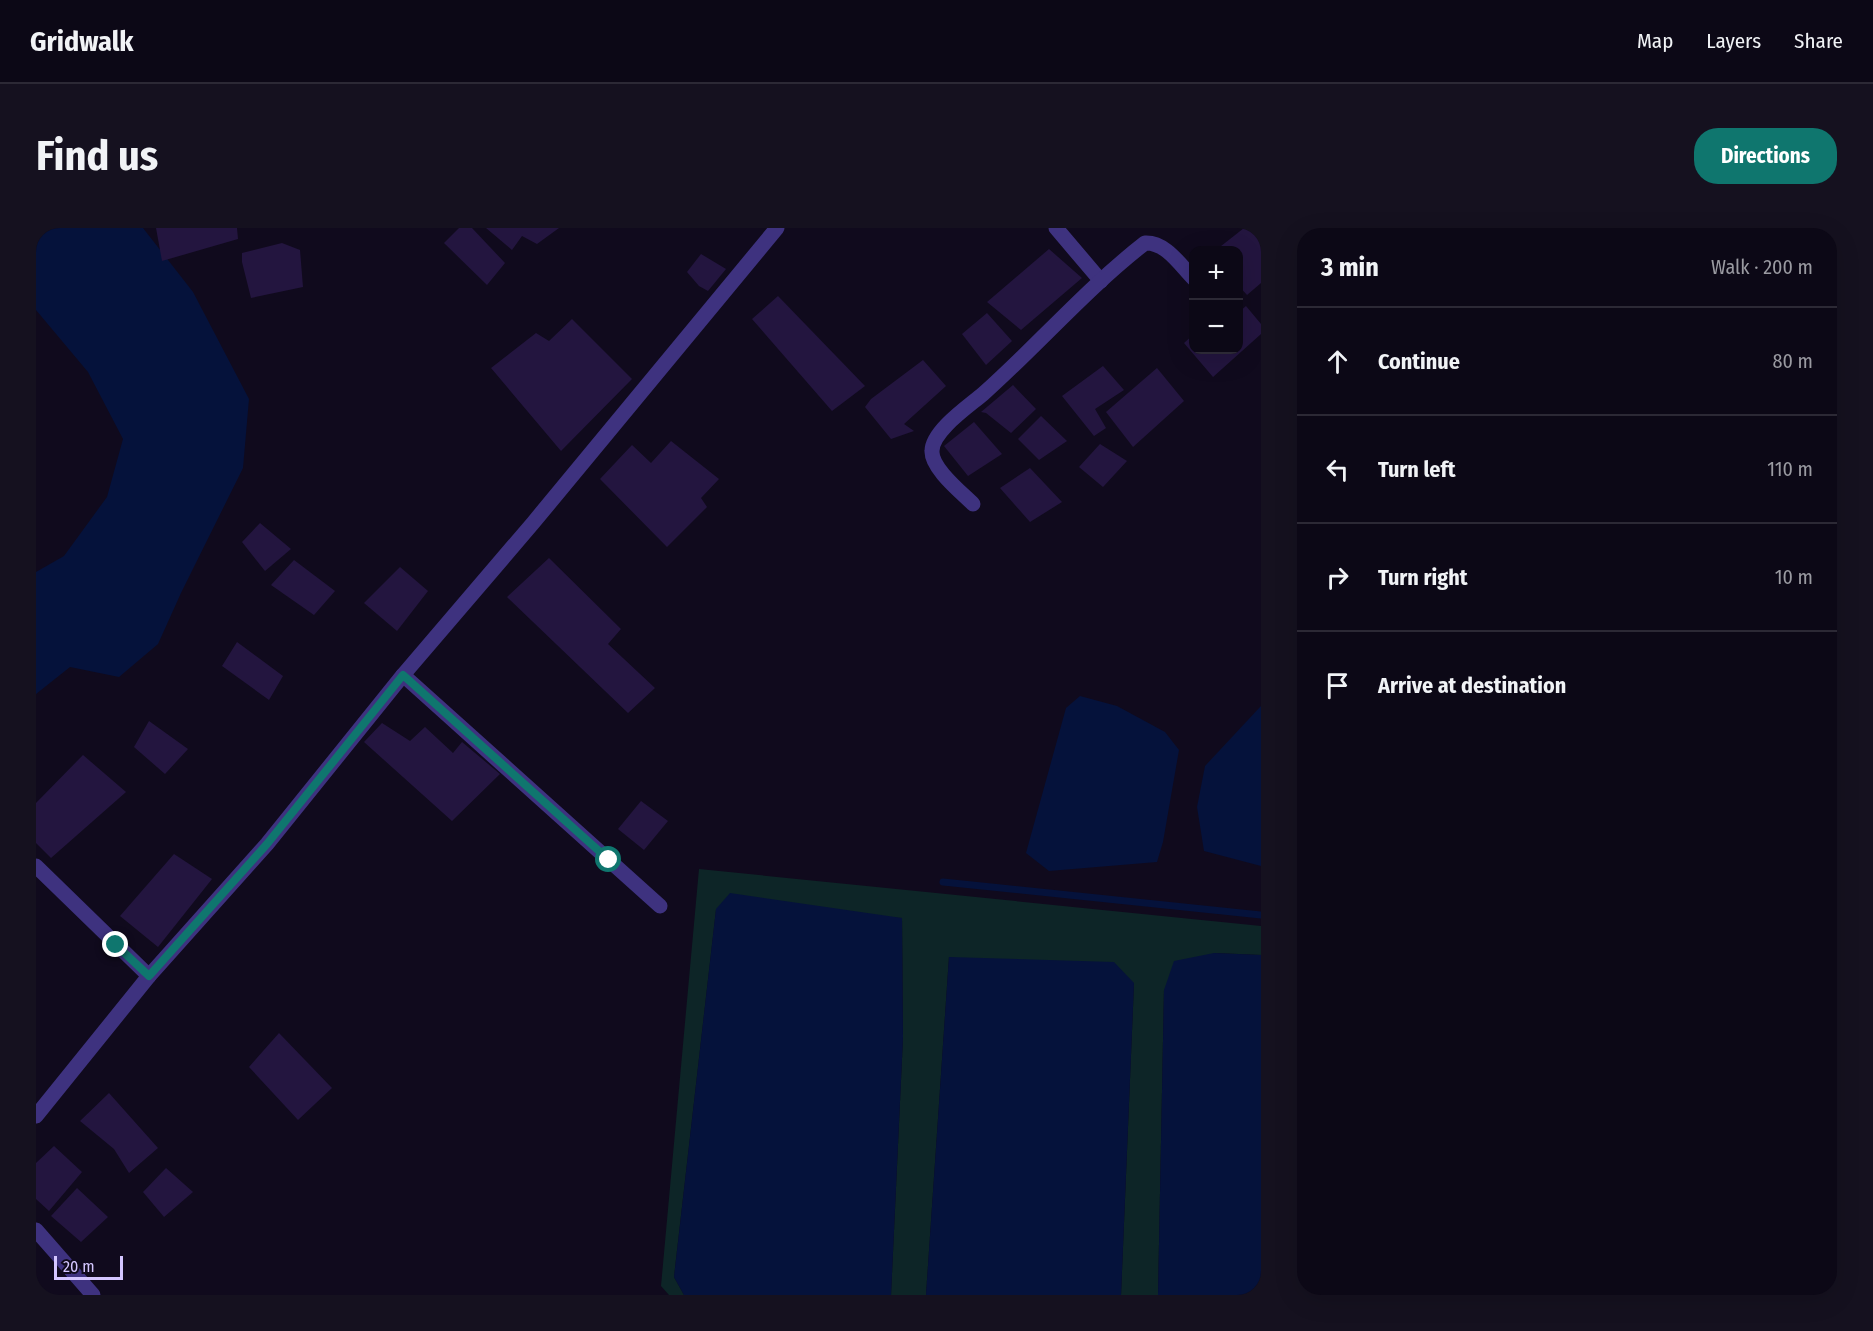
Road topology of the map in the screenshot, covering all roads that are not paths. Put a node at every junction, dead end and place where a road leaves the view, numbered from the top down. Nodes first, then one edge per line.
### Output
1 (777, 228) edge
2 (1056, 228) edge
3 (1189, 274) edge
4 (1101, 281) junction
5 (973, 504) dead end
6 (403, 675) junction
7 (36, 866) edge
8 (660, 906) dead end
9 (149, 976) junction
10 (36, 1116) edge
11 (36, 1230) edge
12 (93, 1295) edge

1 - 6 street
2 - 4 street
3 - 4 street
4 - 5 street
6 - 8 street
6 - 9 street
7 - 9 street
9 - 10 street
11 - 12 street

